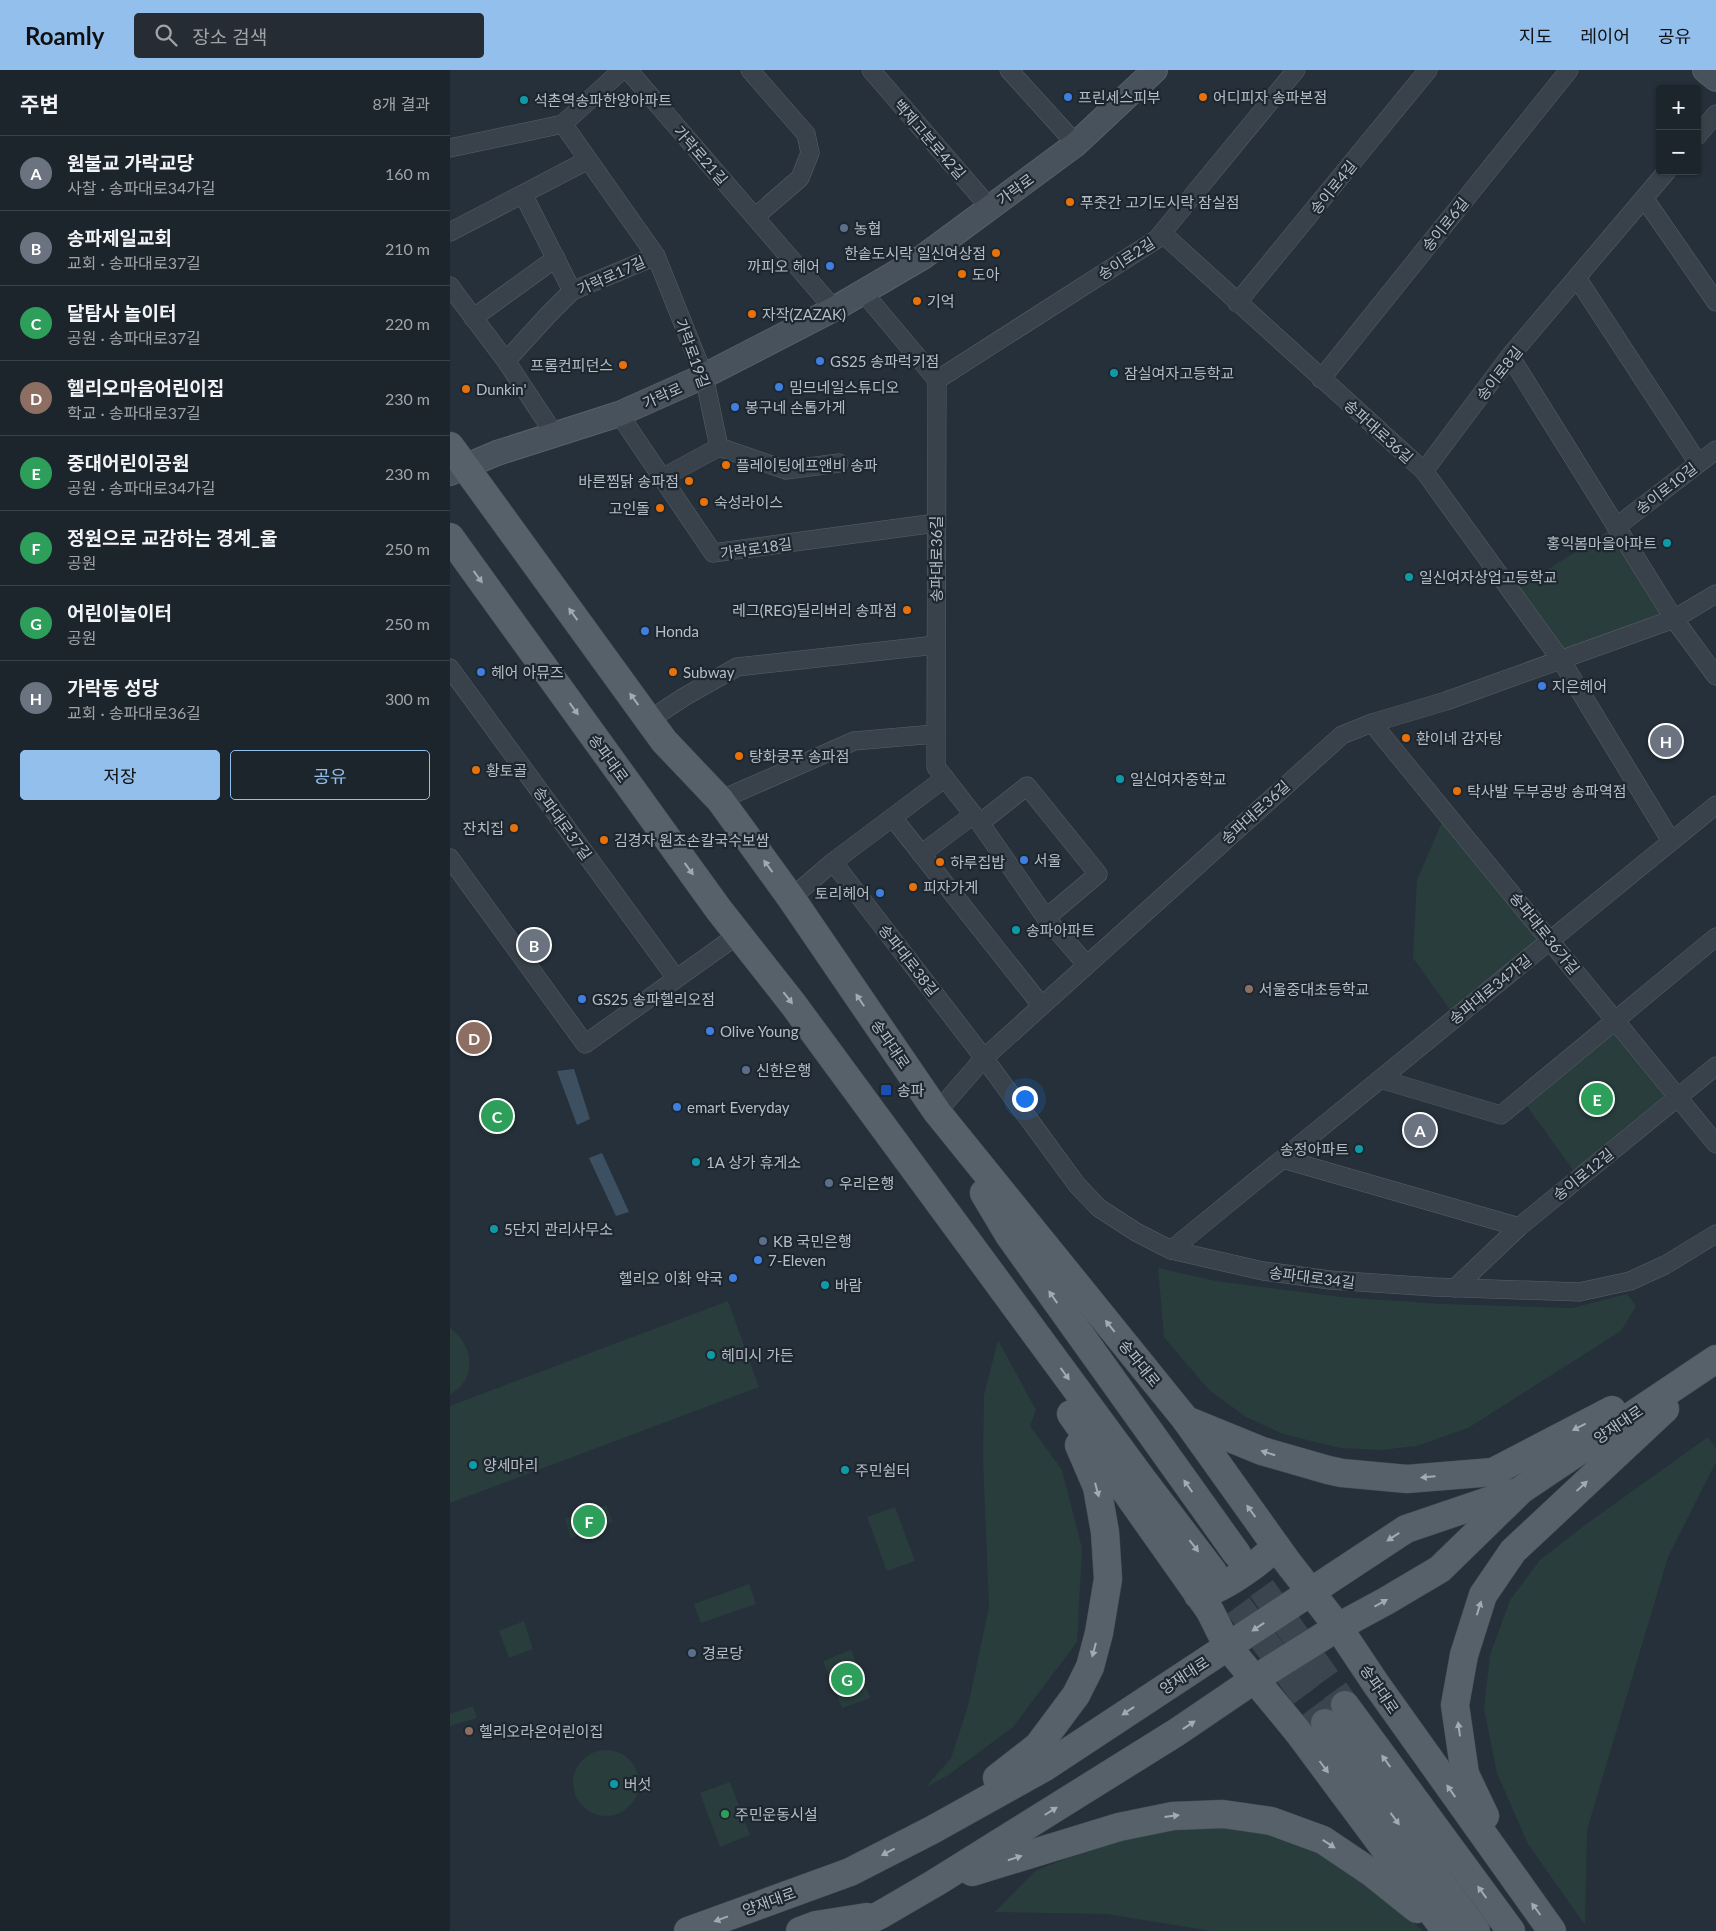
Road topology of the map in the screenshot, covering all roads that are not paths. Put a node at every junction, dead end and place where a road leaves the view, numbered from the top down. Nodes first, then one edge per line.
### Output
1 (622, 70) edge
2 (628, 70) edge
3 (750, 70) edge
4 (871, 70) edge
5 (1009, 70) edge
6 (1154, 70) edge
7 (1296, 70) edge
8 (1428, 70) edge
9 (1568, 70) edge
10 (1705, 70) edge
11 (1716, 79) edge
12 (1716, 114) edge
13 (563, 124) junction
14 (1701, 131) edge
15 (1076, 144) junction
16 (450, 148) edge
17 (588, 160) junction
18 (1664, 175) edge
19 (524, 194) junction
20 (1644, 198) junction
21 (990, 208) junction
22 (755, 217) junction
23 (450, 232) edge
24 (1162, 233) junction
25 (656, 256) junction
26 (556, 258) junction
27 (1577, 278) junction
28 (450, 286) edge
29 (572, 291) junction
30 (863, 292) junction
31 (1716, 302) edge
32 (1238, 303) junction
33 (834, 309) junction
34 (473, 318) junction
35 (1510, 356) junction
36 (506, 362) junction
37 (704, 376) junction
38 (1321, 379) junction
39 (937, 380) junction
40 (620, 414) junction
41 (555, 436) junction
42 (719, 447) junction
43 (1716, 450) edge
44 (455, 461) edge
45 (838, 463) dead end
46 (1698, 463) junction
47 (1424, 471) junction
48 (662, 478) junction
49 (936, 523) junction
50 (1616, 527) junction
51 (450, 537) edge
52 (1716, 594) edge
53 (1674, 619) junction
54 (936, 645) junction
55 (1561, 660) junction
56 (450, 668) edge
57 (1716, 676) edge
58 (649, 720) junction
59 (1372, 723) junction
60 (935, 734) junction
61 (945, 778) junction
62 (720, 800) junction
63 (1716, 805) edge
64 (893, 818) junction
65 (976, 819) junction
66 (1671, 841) junction
67 (921, 854) junction
68 (450, 858) edge
69 (833, 862) junction
70 (791, 898) junction
71 (1046, 918) junction
72 (739, 934) junction
73 (1716, 938) edge
74 (1550, 940) junction
75 (1086, 964) junction
76 (676, 978) junction
77 (1041, 1005) junction
78 (1616, 1020) junction
79 (984, 1058) junction
80 (1716, 1066) edge
81 (1380, 1079) junction
82 (1678, 1097) junction
83 (937, 1112) junction
84 (1716, 1144) edge
85 (1283, 1159) junction
86 (933, 1194) junction
87 (1519, 1227) junction
88 (1716, 1234) edge
89 (1171, 1250) junction
90 (1455, 1288) junction
91 (1716, 1359) edge
92 (1058, 1396) junction
93 (1186, 1420) junction
94 (1521, 1490) junction
95 (1276, 1546) junction
96 (1237, 1554) tunnel mouth
97 (1213, 1572) tunnel mouth
98 (1312, 1591) junction
99 (1198, 1595) junction
100 (1338, 1626) junction
101 (1228, 1647) junction
102 (1256, 1679) junction
103 (1376, 1684) junction
104 (1345, 1705) tunnel mouth
105 (1325, 1723) tunnel mouth
106 (1298, 1732) junction
107 (932, 1830) junction
108 (850, 1872) junction
109 (935, 1883) junction
110 (1520, 1888) junction
111 (880, 1915) junction
112 (688, 1931) edge
113 (738, 1931) edge
114 (800, 1931) edge
115 (846, 1931) edge
116 (1442, 1931) edge
117 (1446, 1931) edge
118 (1476, 1931) edge
119 (1511, 1931) edge
120 (1552, 1931) edge

1 - 13 street
2 - 22 street, 가락로21길
3 - 22 street
4 - 21 street, 백제고분로42길
5 - 15 street
6 - 15 street, 가락로
7 - 24 street, 송이로2길
8 - 32 street, 송이로4길
9 - 38 street, 송이로6길
10 - 11 street
12 - 14 street
13 - 16 street
13 - 17 street, 가락로19길
15 - 21 street, 가락로
17 - 19 street
17 - 25 street, 가락로19길
18 - 20 street, 송이로8길
19 - 23 street
19 - 26 street
20 - 27 street, 송이로8길
20 - 31 street
21 - 30 street, 가락로
22 - 33 street, 가락로21길
24 - 32 street, 송파대로36길
24 - 39 street, 송이로2길
25 - 29 street, 가락로17길
25 - 37 street, 가락로19길
26 - 29 street
26 - 34 street
27 - 35 street, 송이로8길
27 - 46 street
28 - 34 street
29 - 36 street, 가락로17길
30 - 33 street, 가락로
30 - 39 street
32 - 38 street, 송파대로36길
33 - 37 street, 가락로
34 - 36 street
35 - 47 street, 송이로8길
35 - 50 street
36 - 41 street
37 - 40 street, 가락로
37 - 42 street, 가락로19길
38 - 47 street, 송파대로36길
39 - 49 street, 송파대로36길
40 - 41 street, 가락로
40 - 48 street, 가락로18길
41 - 44 street, 가락로
42 - 45 street
42 - 48 street
43 - 46 street, 송이로10길
58 -> 44 main road, 송파대로
46 - 50 street, 송이로10길
47 - 55 street, 송파대로36길
48 - 49 street, 가락로18길
49 - 54 street, 송파대로36길
50 - 53 street
51 -> 72 main road, 송파대로
52 - 53 street, 송파대로36길
53 - 55 street, 송파대로36길
53 - 57 street
54 - 58 street
54 - 60 street, 송파대로36길
55 - 59 street, 송파대로36길
55 - 66 street, 송파대로36길
56 - 76 street, 송파대로37길
58 - 62 main road, 송파대로
59 - 74 street, 송파대로36가길
59 - 75 street, 송파대로36길
60 - 61 street, 송파대로36길
60 - 62 street
61 - 64 street
61 - 65 street, 송파대로36길
70 -> 62 main road, 송파대로
63 - 66 street, 송파대로34가길
64 - 67 street
64 - 69 street
65 - 67 street
65 - 71 street, 송파대로36길
65 - 71 street
66 - 74 street, 송파대로34가길
67 - 77 street
68 - 76 street
69 - 70 street
69 - 79 street, 송파대로38길
83 -> 70 main road, 송파대로
71 - 75 street, 송파대로36길
72 - 76 street
72 -> 86 main road, 송파대로
73 - 78 street
74 - 78 street, 송파대로36가길
74 - 81 street, 송파대로34가길
75 - 77 street, 송파대로36길
77 - 79 street, 송파대로36길
78 - 81 street
78 - 82 street, 송파대로36가길
79 - 83 street, 송파대로36길
79 - 89 street, 송파대로34길
80 - 82 street, 송이로12길
81 - 85 street, 송파대로34가길
82 - 84 street, 송파대로36가길
82 - 87 street, 송이로12길
93 -> 83 main road, 송파대로
96 -> 83 main road
85 - 87 street
85 - 89 street, 송파대로34가길
86 - 92 main road
86 -> 97 main road, 송파대로
87 - 90 street, 송이로12길
88 - 90 street, 송파대로34길
89 - 90 street, 송파대로34길
91 -> 93 main road
91 - 94 main road, 양재대로
110 -> 91 main road
92 - 99 main road
92 -> 107 main road
95 -> 93 main road, 송파대로
94 -> 98 main road, 양재대로
100 -> 94 main road, 양재대로
95 - 98 main road, 송파대로
95 - 99 main road
98 - 100 main road, 송파대로
98 -> 101 main road, 양재대로
99 - 101 main road
100 - 102 main road, 양재대로
100 - 103 main road, 송파대로
101 - 102 main road
101 -> 107 main road, 양재대로
102 - 106 main road
109 -> 102 main road, 양재대로
103 - 106 main road
110 -> 103 main road, 송파대로
119 -> 104 main road
105 -> 118 main road
106 -> 117 main road
107 -> 108 main road, 양재대로
108 -> 112 main road, 양재대로
108 - 113 main road, 양재대로
109 - 111 main road, 양재대로
109 -> 116 main road
120 -> 110 main road, 송파대로
111 - 114 main road, 양재대로
111 - 115 main road, 양재대로

